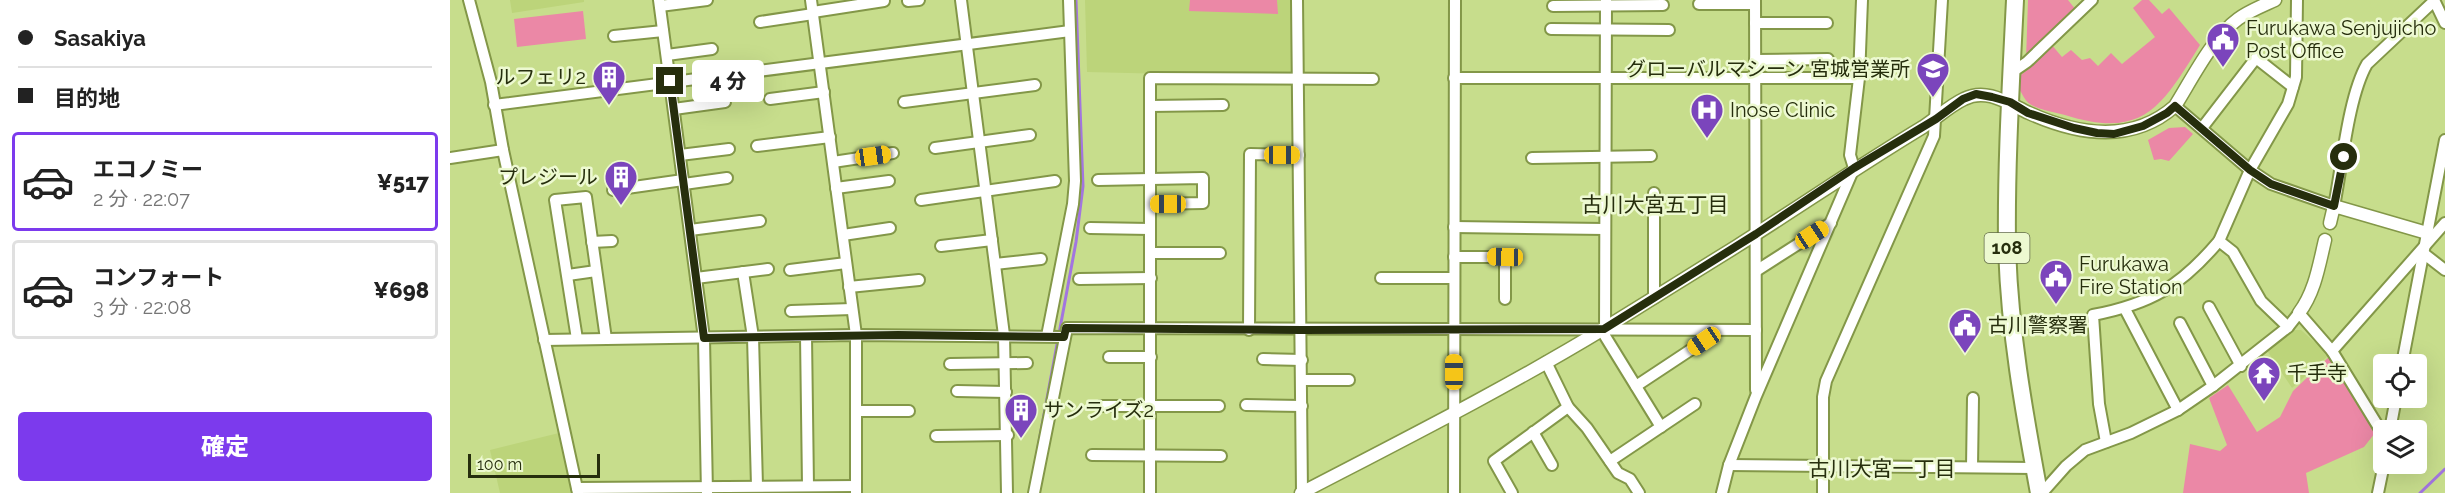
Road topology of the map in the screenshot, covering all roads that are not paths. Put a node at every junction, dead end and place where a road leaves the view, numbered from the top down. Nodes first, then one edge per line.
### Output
1 (469, 0) edge
2 (707, 0) edge
3 (812, 0) edge
4 (961, 0) edge
5 (1069, 0) edge
6 (1297, 0) edge
7 (1455, 0) edge
8 (1862, 0) edge
9 (1942, 0) edge
10 (2015, 0) edge
11 (2092, 0) edge
12 (2275, 0) edge
13 (2297, 0) edge
14 (884, 1) edge
15 (2434, 1) edge
16 (1755, 2) edge
17 (660, 3) edge
18 (1606, 3) edge
19 (1699, 4) dead end
20 (1663, 5) dead end
21 (1553, 6) dead end
22 (813, 13) junction
23 (760, 22) dead end
24 (1755, 23) junction
25 (1827, 23) dead end
26 (2445, 23) edge
27 (1551, 28) dead end
28 (1606, 30) junction
29 (1669, 30) dead end
30 (663, 31) junction
31 (1070, 31) junction
32 (614, 36) dead end
33 (966, 44) junction
34 (712, 49) dead end
35 (667, 55) junction
36 (1828, 59) dead end
37 (1755, 60) junction
38 (820, 62) junction
39 (2012, 73) junction
40 (1454, 78) junction
41 (1606, 78) junction
42 (1755, 78) junction
43 (1858, 78) junction
44 (1373, 79) dead end
45 (1298, 80) junction
46 (670, 81) junction
47 (1035, 85) dead end
48 (2293, 87) junction
49 (824, 92) junction
50 (973, 93) junction
51 (770, 99) dead end
52 (724, 102) dead end
53 (904, 102) dead end
54 (2010, 102) junction
55 (494, 105) junction
56 (1223, 105) dead end
57 (1150, 106) junction
58 (2175, 106) junction
59 (674, 109) junction
60 (1936, 119) junction
61 (2202, 128) junction
62 (1030, 135) dead end
63 (830, 137) junction
64 (2445, 140) edge
65 (979, 142) junction
66 (757, 146) dead end
67 (935, 148) dead end
68 (729, 149) dead end
69 (503, 150) junction
70 (893, 153) dead end
71 (680, 155) junction
72 (1299, 155) junction
73 (1651, 156) dead end
74 (1606, 157) junction
75 (450, 158) edge
76 (1532, 158) dead end
77 (833, 162) junction
78 (1854, 168) junction
79 (2250, 170) junction
80 (727, 178) dead end
81 (1150, 179) junction
82 (1098, 180) dead end
83 (1054, 181) dead end
84 (684, 182) junction
85 (889, 182) dead end
86 (836, 188) junction
87 (614, 190) dead end
88 (986, 191) junction
89 (1654, 193) dead end
90 (921, 200) dead end
91 (1150, 204) junction
92 (2334, 206) junction
93 (760, 221) dead end
94 (1831, 223) junction
95 (2330, 223) dead end
96 (2445, 223) edge
97 (1454, 227) junction
98 (890, 228) dead end
99 (1090, 228) dead end
100 (1150, 229) junction
101 (1605, 229) junction
102 (690, 230) junction
103 (2427, 232) junction
104 (1756, 234) junction
105 (843, 235) junction
106 (992, 240) junction
107 (2325, 240) dead end
108 (612, 241) dead end
109 (2219, 241) junction
110 (592, 242) junction
111 (941, 246) dead end
112 (2424, 250) junction
113 (1150, 253) junction
114 (1220, 253) dead end
115 (1454, 257) junction
116 (1041, 259) dead end
117 (846, 262) junction
118 (995, 264) junction
119 (768, 269) dead end
120 (790, 270) dead end
121 (2445, 270) edge
122 (596, 271) junction
123 (1756, 271) junction
124 (743, 272) junction
125 (568, 275) junction
126 (696, 278) junction
127 (1150, 278) junction
128 (1381, 278) dead end
129 (1454, 278) junction
130 (1079, 279) dead end
131 (919, 280) dead end
132 (849, 287) junction
133 (1654, 298) junction
134 (1505, 299) dead end
135 (2209, 307) dead end
136 (852, 309) junction
137 (2125, 309) junction
138 (791, 311) dead end
139 (2299, 313) junction
140 (2180, 322) dead end
141 (2288, 327) junction
142 (1151, 328) junction
143 (1604, 329) junction
144 (1249, 330) junction
145 (1302, 330) junction
146 (1454, 330) junction
147 (1756, 330) junction
148 (856, 335) junction
149 (1004, 335) junction
150 (806, 336) junction
151 (1049, 336) junction
152 (753, 337) junction
153 (1064, 337) junction
154 (704, 338) junction
155 (577, 339) junction
156 (606, 339) junction
157 (544, 340) junction
158 (1704, 341) dead end
159 (2332, 351) junction
160 (2404, 354) edge
161 (1109, 357) dead end
162 (1150, 357) junction
163 (1263, 359) dead end
164 (1302, 360) junction
165 (1546, 362) junction
166 (1006, 363) junction
167 (1027, 363) dead end
168 (950, 364) dead end
169 (2241, 366) junction
170 (1302, 380) junction
171 (1349, 380) dead end
172 (1636, 386) junction
173 (2213, 386) junction
174 (957, 391) dead end
175 (1006, 392) junction
176 (1756, 396) junction
177 (1973, 398) dead end
178 (1695, 404) dead end
179 (1219, 405) dead end
180 (1246, 405) dead end
181 (1101, 406) dead end
182 (1150, 406) junction
183 (1302, 406) junction
184 (1568, 407) junction
185 (2178, 410) junction
186 (856, 411) junction
187 (909, 411) dead end
188 (1454, 413) junction
189 (2374, 420) edge
190 (1661, 427) junction
191 (1533, 432) junction
192 (1008, 435) junction
193 (936, 436) dead end
194 (2106, 442) junction
195 (1092, 454) dead end
196 (1150, 455) junction
197 (1221, 456) dead end
198 (1610, 461) junction
199 (1552, 465) dead end
200 (1729, 465) junction
201 (1823, 466) junction
202 (1972, 467) junction
203 (2035, 468) junction
204 (2382, 474) edge
205 (757, 486) junction
206 (808, 486) junction
207 (856, 489) edge
208 (578, 490) edge
209 (707, 490) edge
210 (1007, 493) edge
211 (1034, 493) edge
212 (1150, 493) edge
213 (1301, 493) edge
214 (1454, 493) edge
215 (1512, 493) edge
216 (1639, 493) edge
217 (1722, 493) edge
218 (1822, 493) edge
219 (2041, 493) edge
220 (2378, 493) edge

1 - 55 street
2 - 17 street
3 - 22 street
4 - 33 street
5 - 31 street
6 - 45 street
7 - 40 street
8 - 43 street
9 - 60 street
10 - 39 highway, 108
11 - 39 street
12 - 58 street
13 - 48 street
14 - 22 street
15 - 26 street
15 - 92 street
16 - 19 street
16 - 24 street
17 - 30 street
18 - 20 street
18 - 21 street
18 - 28 street
22 - 23 street
22 - 38 street
24 - 25 street
24 - 37 street
27 - 28 street
28 - 29 street
28 - 41 street
30 - 32 street
30 - 35 street
31 - 33 street
31 - 151 street
33 - 38 street
33 - 50 street
34 - 35 street
35 - 46 street
36 - 37 street
37 - 42 street
38 - 46 street
38 - 49 street
39 - 54 highway, 108
40 - 41 street
40 - 97 street
41 - 42 street
41 - 74 street
42 - 43 street
42 - 104 street
43 - 78 street
44 - 45 street
45 - 57 street
45 - 72 street
46 - 55 street
46 - 59 street
47 - 50 street
48 - 61 street
48 - 79 street
49 - 51 street
49 - 63 street
50 - 53 street
50 - 65 street
52 - 59 street
54 - 58 street
54 - 60 street
54 - 203 highway, 108
55 - 69 street
56 - 57 street
57 - 81 street
58 - 61 street
59 - 71 street
60 - 78 street
60 - 201 street
61 - 79 street
62 - 65 street
63 - 66 street
63 - 77 street
64 - 103 street
65 - 67 street
65 - 88 street
68 - 71 street
69 - 75 street
69 - 157 street
70 - 77 street
71 - 84 street
72 - 144 street
72 - 145 street
73 - 74 street
74 - 76 street
74 - 101 street
77 - 86 street
78 - 94 street
78 - 104 street
79 - 92 street
79 - 109 street
80 - 84 street
81 - 82 street
81 - 91 street
81 - 91 street
83 - 88 street
84 - 87 street
84 - 102 street
85 - 86 street
86 - 105 street
88 - 90 street
88 - 106 street
89 - 133 street
91 - 100 street
92 - 95 street
92 - 103 street
93 - 102 street
94 - 123 street
94 - 176 street
96 - 112 street
97 - 101 street
97 - 115 street
98 - 105 street
99 - 100 street
100 - 113 street
101 - 143 street
102 - 126 street
103 - 112 street
104 - 123 street
104 - 133 street
105 - 117 street
106 - 111 street
106 - 118 street
107 - 139 street
108 - 110 street
109 - 137 street
109 - 141 street
110 - 122 street
110 - 125 street
112 - 121 street
112 - 159 street
112 - 160 street
113 - 114 street
113 - 127 street
115 - 129 street
115 - 134 street
116 - 118 street
117 - 120 street
117 - 132 street
118 - 149 street
119 - 124 street
122 - 125 street
122 - 156 street
123 - 147 street
124 - 126 street
124 - 152 street
125 - 155 street
126 - 154 street
127 - 130 street
127 - 142 street
128 - 129 street
129 - 146 street
131 - 132 street
132 - 136 street
133 - 143 street
135 - 169 street
136 - 138 street
136 - 148 street
137 - 185 street
137 - 194 street
139 - 141 street
139 - 159 street
140 - 173 street
141 - 169 street
142 - 144 street
142 - 153 street
142 - 162 street
143 - 146 street
143 - 147 street
143 - 165 street
143 - 172 street
144 - 145 street
145 - 146 street
145 - 164 street
146 - 188 street
147 - 176 street
148 - 149 street
148 - 150 street
148 - 186 street
149 - 151 street
149 - 166 street
150 - 152 street
150 - 206 street
151 - 153 street
152 - 154 street
152 - 205 street
153 - 211 street
154 - 156 street
154 - 209 street
155 - 156 street
155 - 157 street
157 - 208 street
158 - 172 street
159 - 189 street
161 - 162 street
162 - 182 street
163 - 164 street
164 - 170 street
165 - 184 street
165 - 188 street
166 - 167 street
166 - 168 street
166 - 175 street
169 - 173 street
170 - 171 street
170 - 183 street
172 - 190 street
173 - 185 street
174 - 175 street
175 - 192 street
176 - 200 street
177 - 202 street
178 - 190 street
179 - 182 street
180 - 183 street
181 - 182 street
182 - 196 street
183 - 213 street
184 - 191 street
184 - 198 street
185 - 194 street
186 - 187 street
186 - 207 street
188 - 213 street
188 - 214 street
190 - 198 street
191 - 199 street
191 - 215 street
192 - 193 street
192 - 210 street
194 - 219 street
195 - 196 street
196 - 197 street
196 - 212 street
198 - 216 street
200 - 201 street
200 - 217 street
201 - 202 street
201 - 218 street
202 - 203 street
203 - 219 highway, 108
204 - 220 street
205 - 206 street
205 - 209 street
206 - 207 street
208 - 209 street

